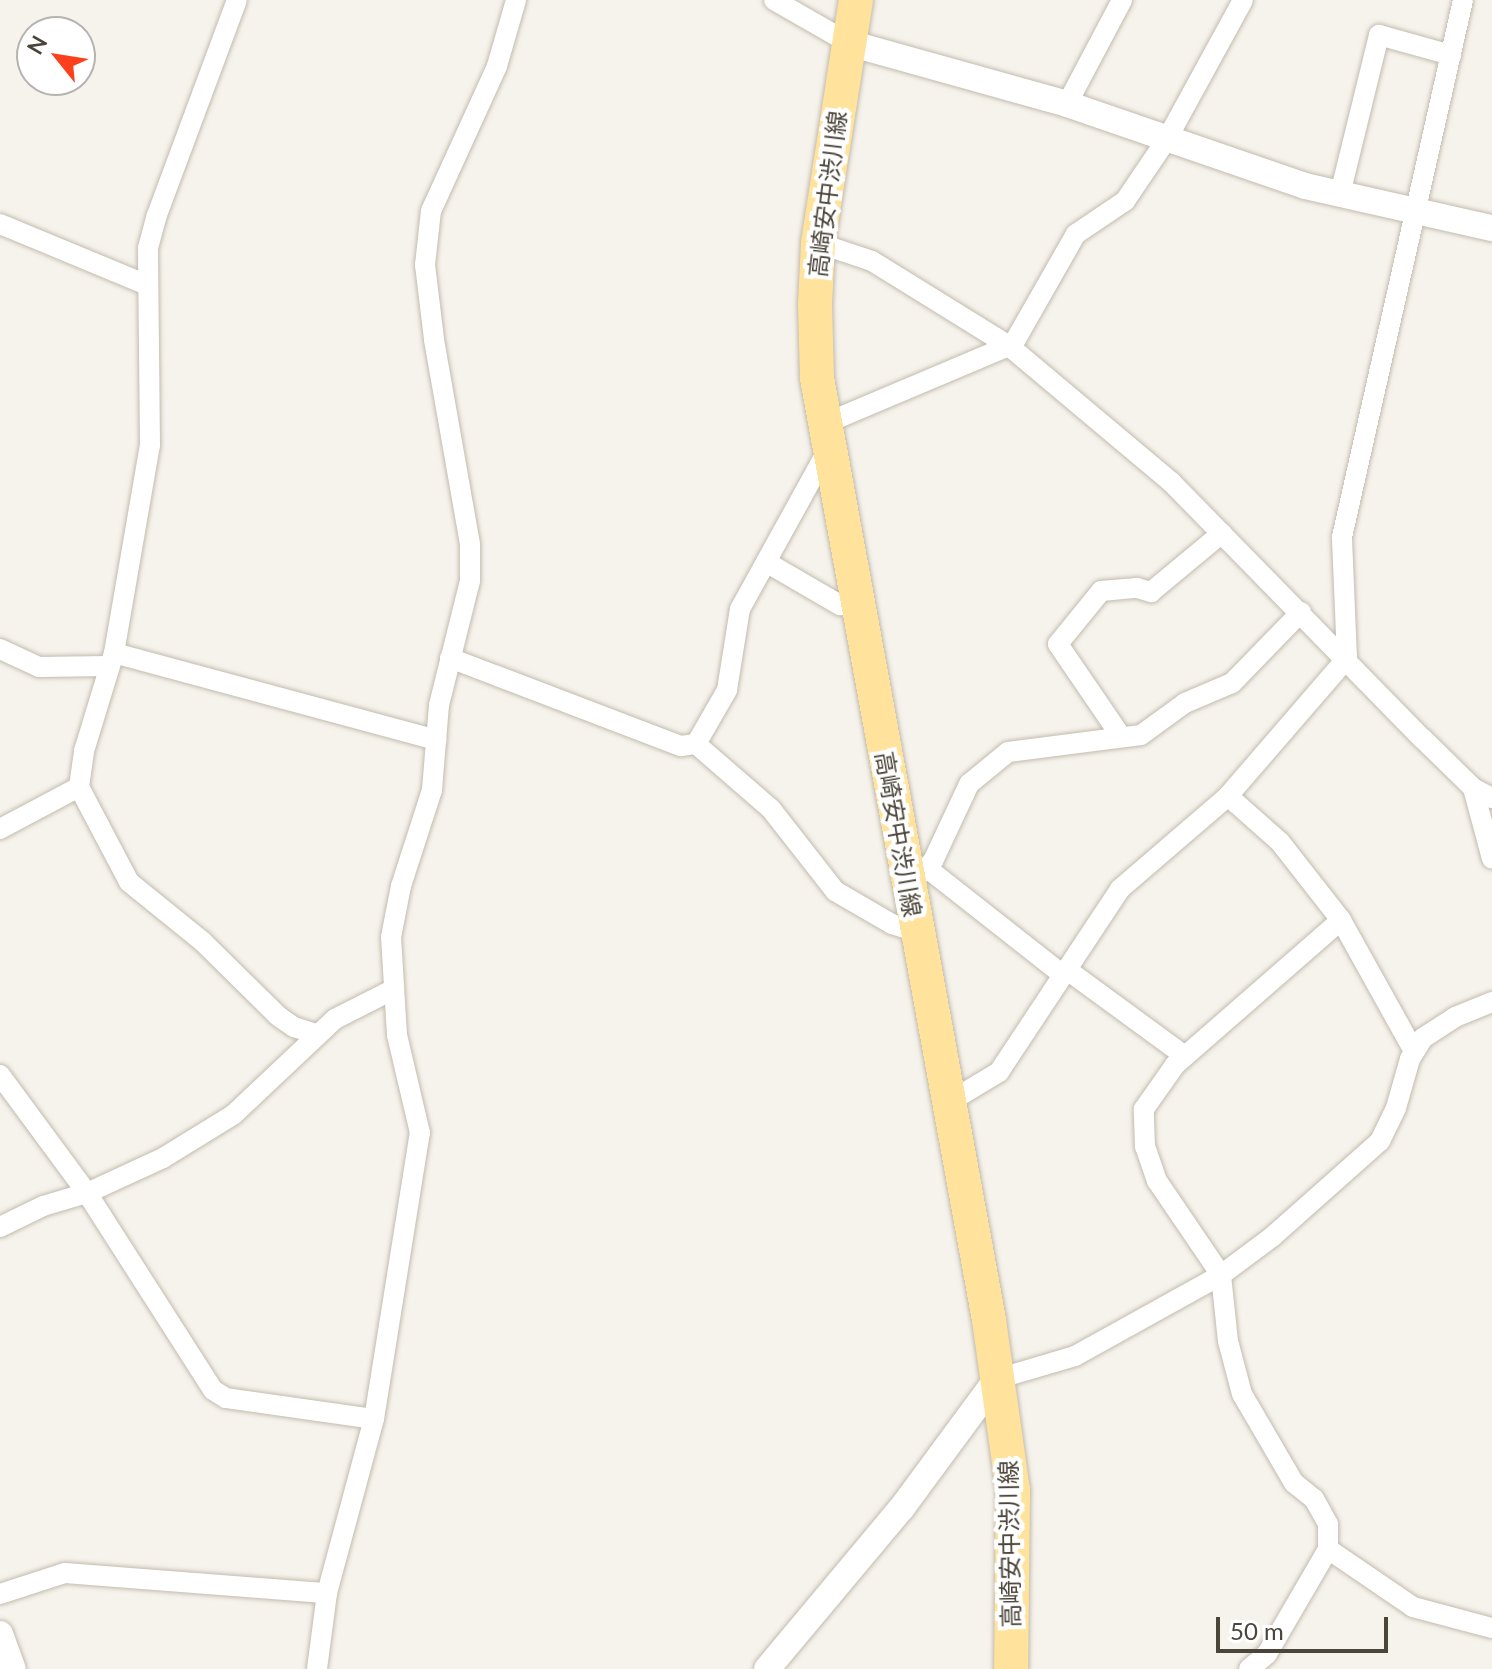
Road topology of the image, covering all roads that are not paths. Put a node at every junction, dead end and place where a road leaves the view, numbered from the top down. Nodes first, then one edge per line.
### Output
1 (237, 0) edge
2 (516, 0) edge
3 (774, 0) edge
4 (856, 0) edge
5 (1122, 0) edge
6 (1243, 0) edge
7 (1463, 0) edge
8 (849, 43) junction
9 (1451, 55) junction
10 (1067, 104) junction
11 (1167, 139) junction
12 (1340, 194) junction
13 (1416, 213) junction
14 (0, 224) edge
15 (1492, 228) edge
16 (818, 243) junction
17 (147, 285) junction
18 (1009, 346) junction
19 (826, 436) junction
20 (1222, 533) junction
21 (766, 562) junction
22 (857, 604) junction
23 (1301, 612) junction
24 (0, 649) edge
25 (450, 658) junction
26 (1347, 658) junction
27 (110, 660) junction
28 (1120, 735) junction
29 (436, 740) junction
30 (696, 744) junction
31 (79, 787) junction
32 (1483, 793) edge
33 (1228, 796) junction
34 (0, 829) edge
35 (1492, 859) edge
36 (918, 876) junction
37 (1341, 920) junction
38 (917, 932) junction
39 (1064, 972) junction
40 (394, 989) junction
41 (1492, 1002) edge
42 (316, 1034) junction
43 (1414, 1051) junction
44 (1185, 1056) junction
45 (0, 1075) edge
46 (951, 1101) junction
47 (87, 1193) junction
48 (0, 1227) edge
49 (1221, 1275) junction
50 (997, 1379) junction
51 (374, 1419) junction
52 (1328, 1549) junction
53 (327, 1593) junction
54 (0, 1594) edge
55 (1492, 1628) edge
56 (0, 1634) edge
57 (13, 1669) edge
58 (317, 1669) edge
59 (767, 1669) edge
60 (1011, 1669) edge
61 (1249, 1669) edge

1 - 17 street
2 - 25 street
3 - 8 street
4 - 8 main road, 高崎安中渋川線
5 - 10 street
6 - 11 street
7 - 9 street
8 - 10 street
8 - 16 main road, 高崎安中渋川線
9 - 12 street
9 - 13 street
10 - 11 street
11 - 12 street
11 - 18 street
12 - 13 street
13 - 15 street
13 - 26 street
14 - 17 street
16 - 18 street
16 - 19 main road, 高崎安中渋川線
17 - 27 street
18 - 19 street
18 - 20 street
19 - 21 street
19 - 22 main road, 高崎安中渋川線
20 - 23 street
20 - 28 street
21 - 22 street
21 - 30 street
22 - 36 main road, 高崎安中渋川線
23 - 26 street
23 - 28 street
24 - 27 street
25 - 29 street
25 - 30 street
26 - 32 street
26 - 33 street
27 - 29 street
27 - 31 street
28 - 36 street
29 - 40 street
30 - 38 street
31 - 34 street
31 - 42 street
32 - 35 street
33 - 37 street
33 - 39 street
36 - 38 main road, 高崎安中渋川線
36 - 39 street
37 - 43 street
37 - 44 street
38 - 46 main road, 高崎安中渋川線
39 - 44 street
39 - 46 street
40 - 42 street
40 - 51 street
41 - 43 street
42 - 47 street
43 - 49 street
44 - 49 street
45 - 47 street
46 - 50 main road, 高崎安中渋川線
47 - 48 street
47 - 51 street
49 - 50 street
49 - 52 street
50 - 59 street
50 - 60 main road, 高崎安中渋川線
51 - 53 street
52 - 55 street
52 - 61 street
53 - 54 street
53 - 58 street
56 - 57 street

